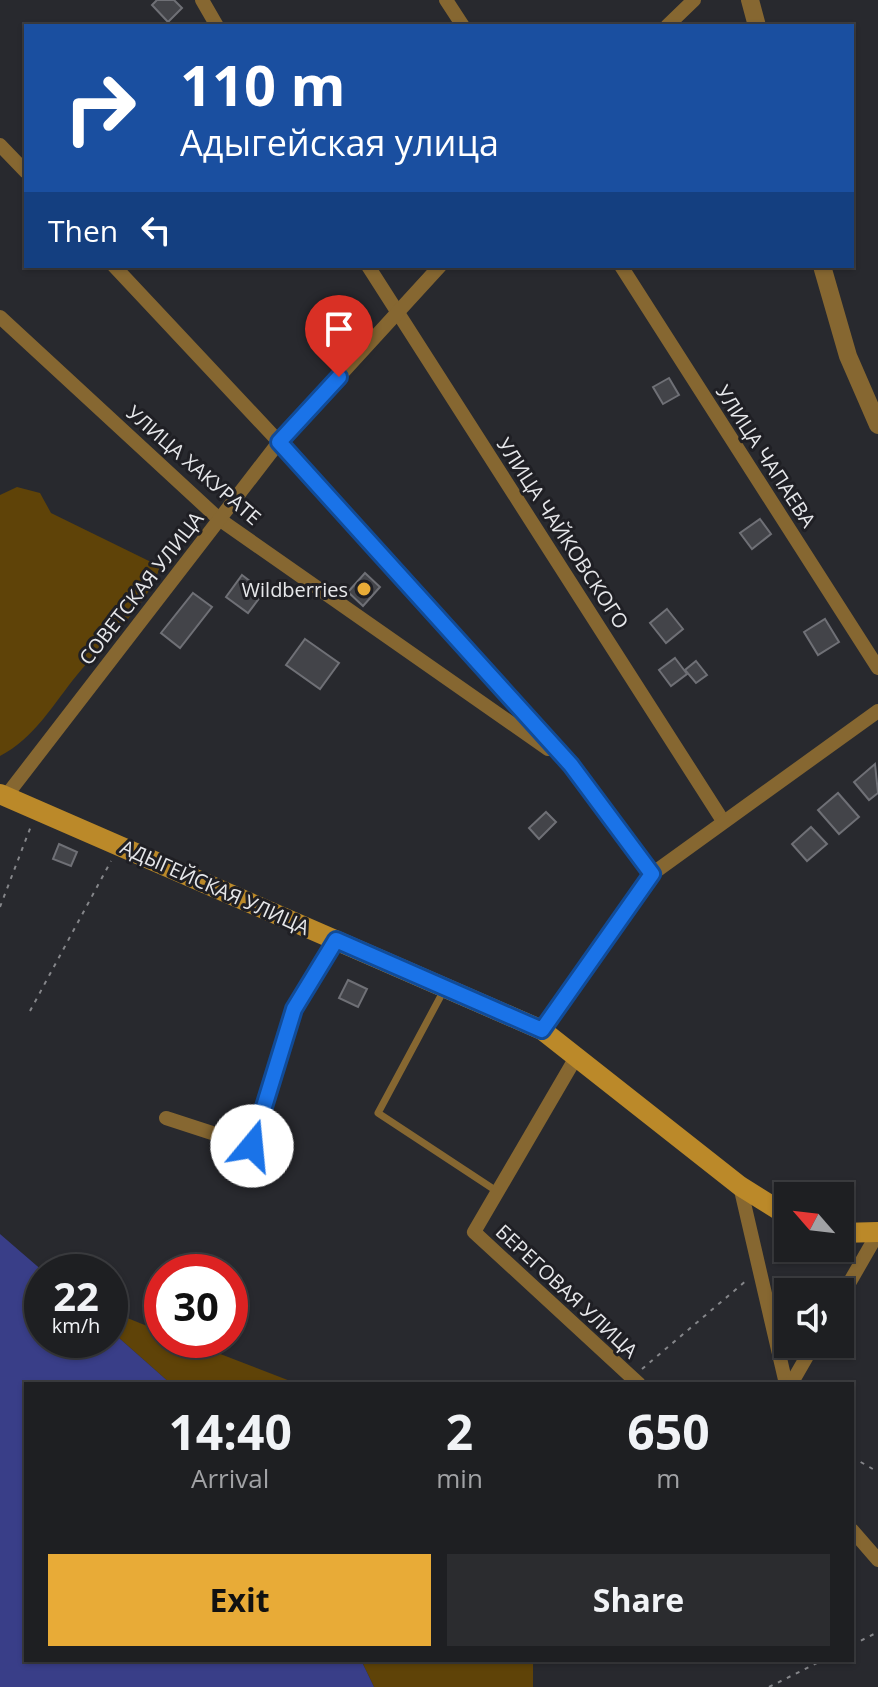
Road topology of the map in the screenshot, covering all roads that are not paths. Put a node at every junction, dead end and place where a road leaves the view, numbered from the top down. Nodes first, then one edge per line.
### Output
1 (202, 0) edge
2 (446, 0) edge
3 (694, 0) edge
4 (750, 0) edge
5 (216, 24) edge
6 (462, 24) edge
7 (669, 24) edge
8 (756, 24) edge
9 (0, 145) edge
10 (24, 170) edge
11 (116, 268) edge
12 (369, 268) edge
13 (438, 268) edge
14 (622, 268) edge
15 (823, 268) edge
16 (398, 313) junction
17 (0, 317) edge
18 (878, 425) edge
19 (279, 442) junction
20 (219, 519) junction
21 (878, 668) edge
22 (878, 711) edge
23 (571, 765) junction
24 (3, 795) edge
25 (723, 821) junction
26 (652, 874) junction
27 (336, 940) junction
28 (445, 988) junction
29 (542, 1030) junction
30 (575, 1059) junction
31 (166, 1118) dead end
32 (740, 1186) junction
33 (498, 1192) junction
34 (774, 1207) edge
35 (878, 1232) edge
36 (854, 1233) edge
37 (852, 1278) edge
38 (805, 1358) edge
39 (636, 1381) edge
40 (788, 1382) edge
41 (790, 1382) edge
42 (854, 1532) edge
43 (878, 1560) edge

1 - 5 street
2 - 6 street
3 - 7 street
4 - 8 street
9 - 10 street
11 - 19 street
12 - 16 street, УЛИЦА ЧАЙКОВСКОГО
13 - 16 street, СОВЕТСКАЯ УЛИЦА
14 - 21 street, УЛИЦА ЧАПАЕВА
15 - 18 street
16 - 19 street, СОВЕТСКАЯ УЛИЦА
16 - 25 street, УЛИЦА ЧАЙКОВСКОГО
17 - 20 street, УЛИЦА ХАКУРАТЕ
19 - 20 street, СОВЕТСКАЯ УЛИЦА
19 - 23 street
20 - 23 street, УЛИЦА ХАКУРАТЕ
20 - 24 street, СОВЕТСКАЯ УЛИЦА
22 - 25 street
23 - 26 street
24 - 27 main road, АДЫГЕЙСКАЯ УЛИЦА
25 - 26 street
26 - 29 street
27 - 28 main road, АДЫГЕЙСКАЯ УЛИЦА
27 - 31 street
28 - 29 main road, АДЫГЕЙСКАЯ УЛИЦА
28 - 33 lane
29 - 30 main road, АДЫГЕЙСКАЯ УЛИЦА
30 - 32 main road, АДЫГЕЙСКАЯ УЛИЦА
30 - 33 street, БЕРЕГОВАЯ УЛИЦА
32 - 34 main road, АДЫГЕЙСКАЯ УЛИЦА
32 - 40 street
33 - 39 street, БЕРЕГОВАЯ УЛИЦА
35 - 36 main road
35 - 37 street
38 - 41 street
42 - 43 street

